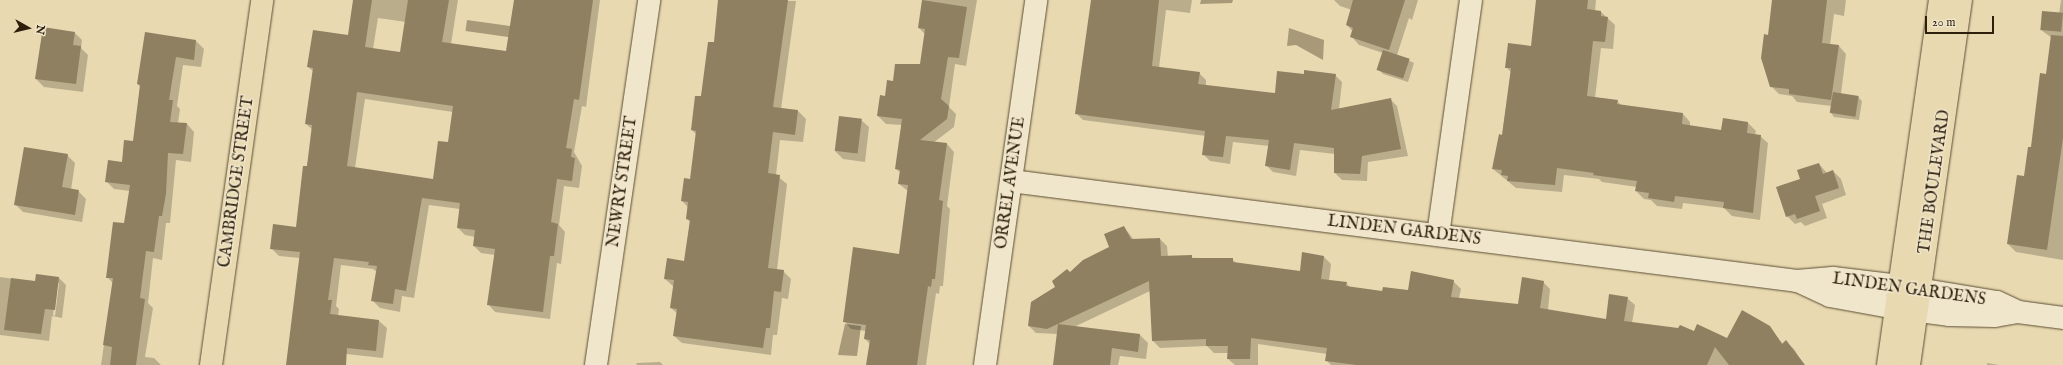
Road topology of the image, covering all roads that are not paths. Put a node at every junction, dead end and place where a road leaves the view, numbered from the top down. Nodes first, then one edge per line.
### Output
1 (262, 0) edge
2 (649, 0) edge
3 (1036, 0) edge
4 (1471, 0) edge
5 (1940, 0) edge
6 (1961, 0) edge
7 (1011, 181) junction
8 (1438, 235) junction
9 (1797, 281) junction
10 (1910, 287) junction
11 (1906, 310) junction
12 (2018, 312) junction
13 (2063, 318) edge
14 (211, 365) edge
15 (596, 365) edge
16 (985, 365) edge
17 (1888, 365) edge
18 (1909, 365) edge

1 - 14 main road, CAMBRIDGE STREET
2 - 15 street, NEWRY STREET
3 - 7 street, ORREL AVENUE
4 - 8 street
5 - 10 main road, THE BOULEVARD
6 - 10 main road, THE BOULEVARD
7 - 8 street, LINDEN GARDENS
7 - 16 street, ORREL AVENUE
8 - 9 street, LINDEN GARDENS
9 - 10 street, LINDEN GARDENS
9 - 11 street, LINDEN GARDENS
10 - 11 main road, THE BOULEVARD
10 - 12 street, LINDEN GARDENS
11 - 12 street, LINDEN GARDENS
11 - 17 main road, THE BOULEVARD
11 - 18 main road, THE BOULEVARD
12 - 13 street, LINDEN GARDENS

